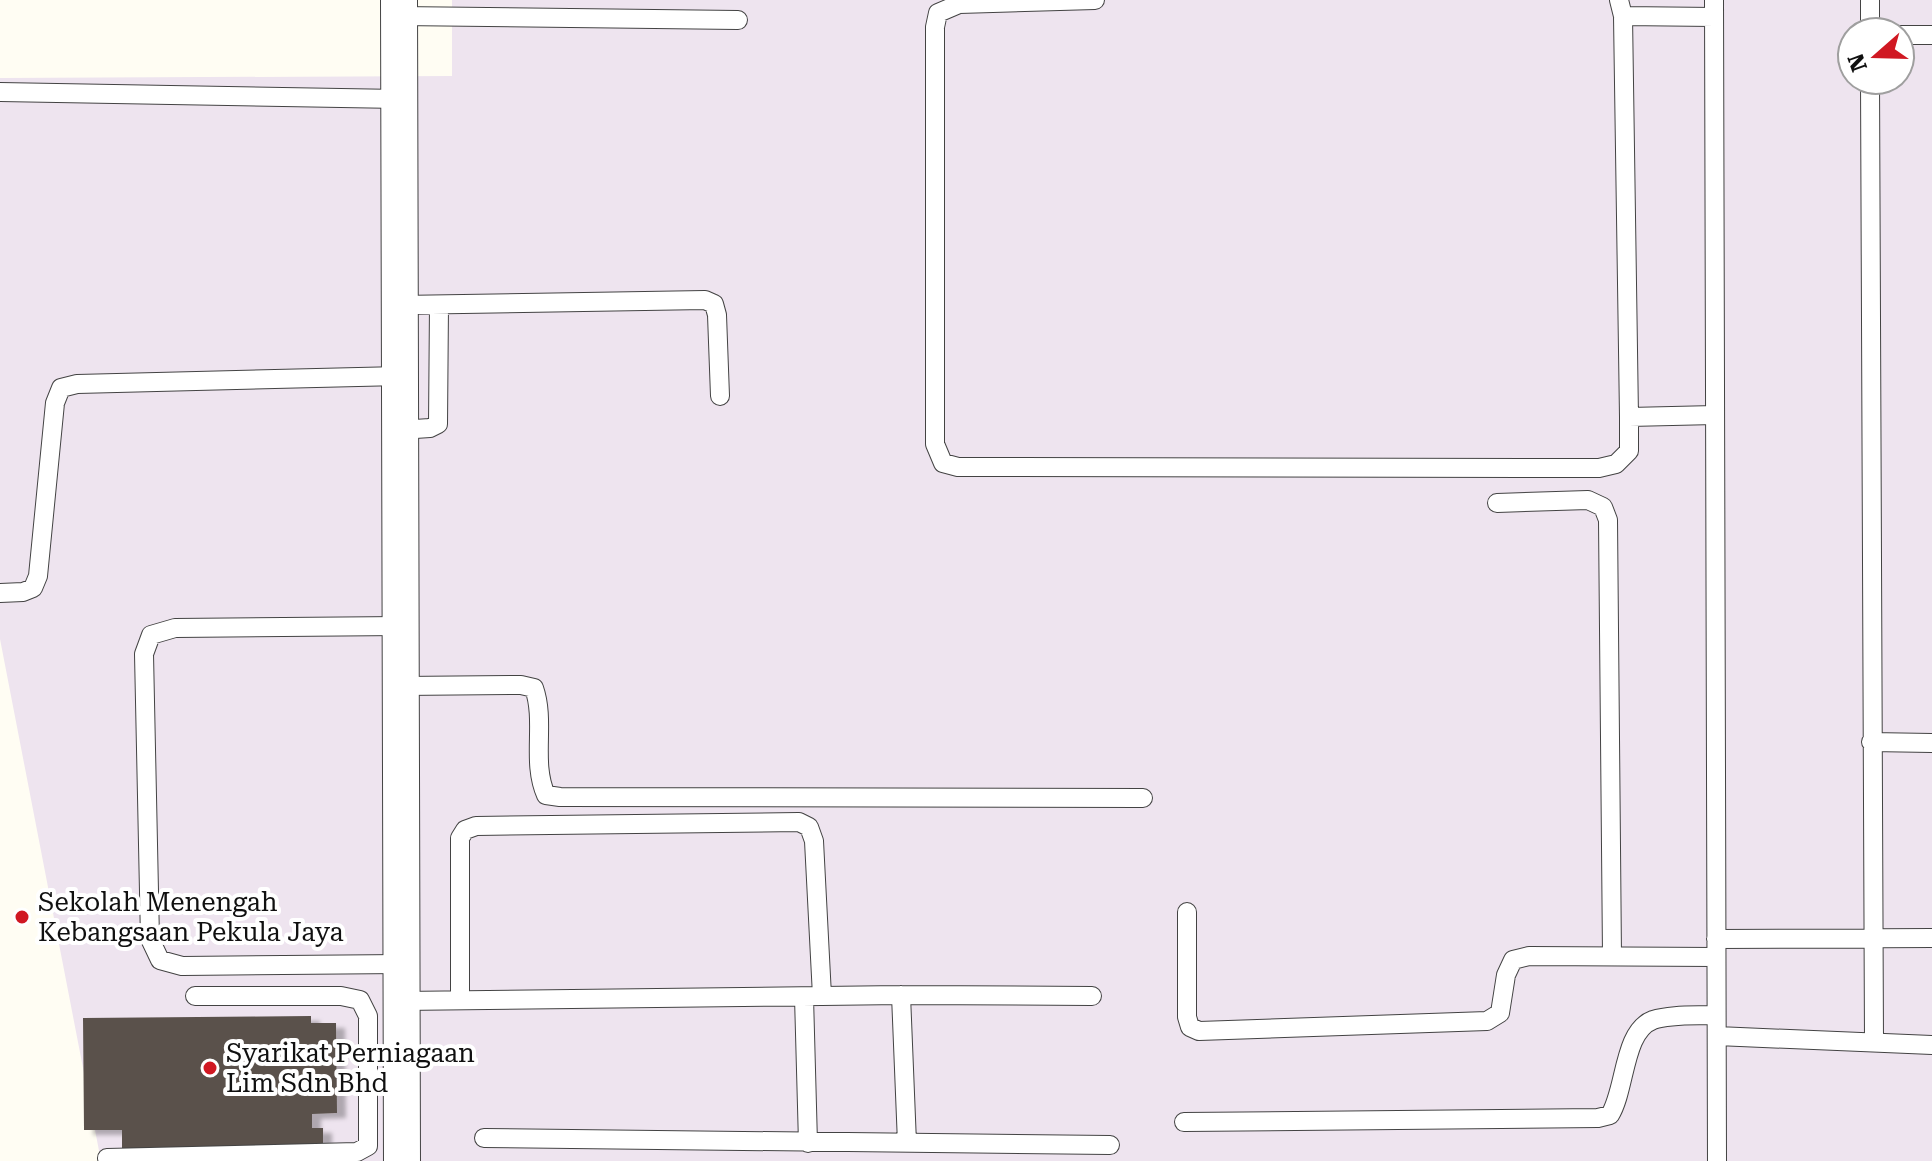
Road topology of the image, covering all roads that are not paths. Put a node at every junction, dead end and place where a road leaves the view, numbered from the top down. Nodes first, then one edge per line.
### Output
1 (1095, 0) edge
2 (399, 8) edge
3 (1621, 8) edge
4 (1714, 8) edge
5 (738, 20) dead end
6 (0, 92) edge
7 (1870, 96) edge
8 (399, 99) junction
9 (400, 305) junction
10 (439, 305) junction
11 (400, 376) junction
12 (720, 396) dead end
13 (1715, 415) junction
14 (1629, 417) junction
15 (400, 430) junction
16 (1497, 503) dead end
17 (0, 593) edge
18 (401, 626) junction
19 (401, 686) junction
20 (1871, 742) junction
21 (1932, 743) edge
22 (1143, 798) dead end
23 (1187, 912) dead end
24 (1932, 938) edge
25 (1872, 939) junction
26 (1716, 948) junction
27 (1612, 956) junction
28 (402, 964) junction
29 (901, 995) junction
30 (195, 996) dead end
31 (813, 996) junction
32 (1092, 996) dead end
33 (460, 1000) junction
34 (401, 1001) junction
35 (1716, 1015) junction
36 (1717, 1036) junction
37 (1874, 1042) junction
38 (1932, 1045) edge
39 (1184, 1122) dead end
40 (484, 1138) dead end
41 (808, 1143) junction
42 (907, 1143) junction
43 (1110, 1145) dead end
44 (107, 1158) dead end
45 (218, 1158) edge
46 (402, 1161) edge
47 (1717, 1161) edge

1 - 14 lane
2 - 5 lane
2 - 8 street
3 - 4 lane
3 - 14 lane
4 - 13 lane
6 - 8 lane
7 - 20 lane
8 - 9 street
9 - 10 lane
9 - 11 street
10 - 12 lane
10 - 15 lane
11 - 15 street
11 - 17 lane
13 - 14 lane
13 - 26 lane
15 - 18 street
16 - 27 lane
18 - 19 street
18 - 28 lane
19 - 22 lane
19 - 28 street
20 - 21 lane
20 - 25 lane
23 - 27 lane
24 - 25 lane
25 - 26 lane
25 - 37 lane
26 - 27 lane
26 - 35 lane
28 - 34 street
29 - 31 lane
29 - 32 lane
29 - 42 lane
30 - 45 lane
31 - 33 lane
31 - 33 lane
31 - 41 lane
33 - 34 lane
34 - 46 street
35 - 36 lane
35 - 39 lane
36 - 37 lane
36 - 47 lane
37 - 38 lane
40 - 41 lane
41 - 42 lane
42 - 43 lane
44 - 45 lane

